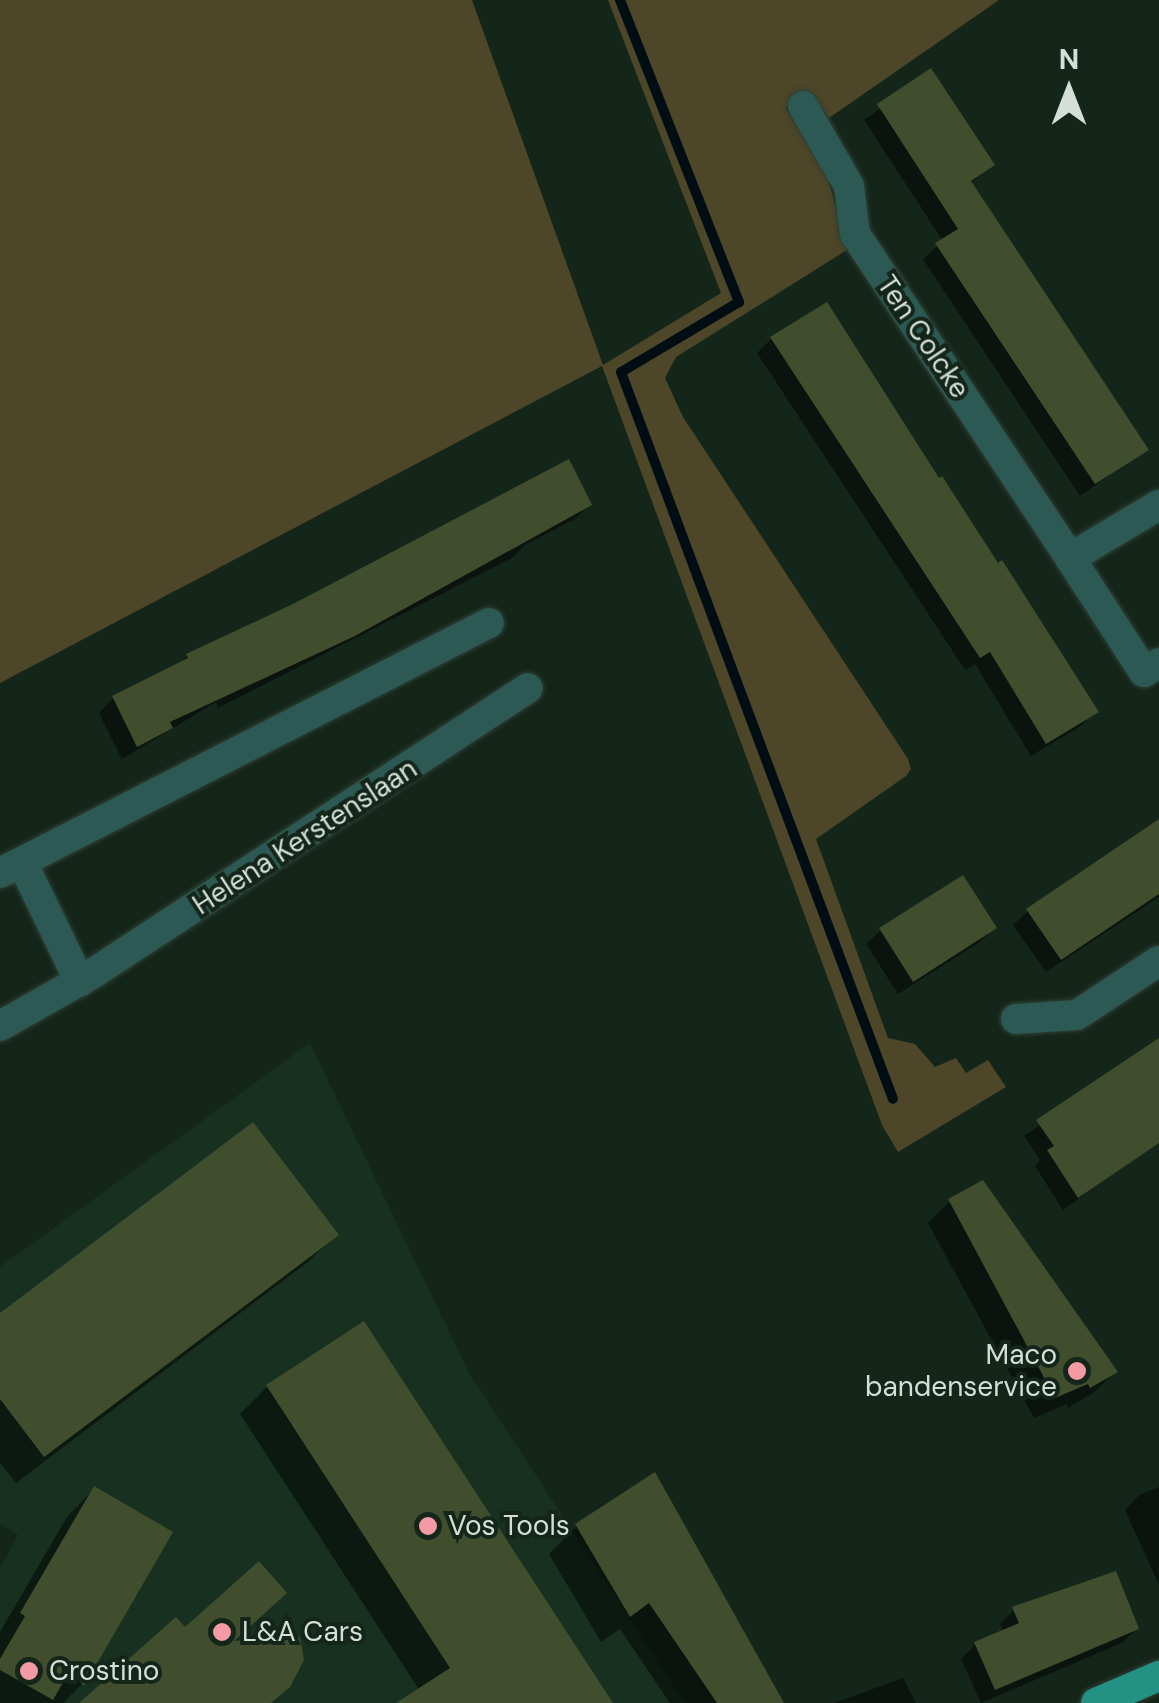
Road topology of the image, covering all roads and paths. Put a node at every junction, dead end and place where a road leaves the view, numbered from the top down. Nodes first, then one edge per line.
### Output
1 (803, 106) dead end
2 (1159, 505) edge
3 (1070, 558) junction
4 (489, 623) dead end
5 (1159, 662) edge
6 (528, 688) dead end
7 (11, 868) edge
8 (1159, 961) edge
9 (80, 982) junction
10 (1016, 1019) dead end
11 (0, 1026) edge
12 (1159, 1676) edge
13 (1096, 1703) edge

1 - 3 street, Ten Colcke
2 - 3 street
3 - 5 street, Ten Colcke
4 - 7 street
6 - 9 street, Helena Kerstenslaan
7 - 9 street
8 - 10 street
9 - 11 street, Helena Kerstenslaan
12 - 13 main road

